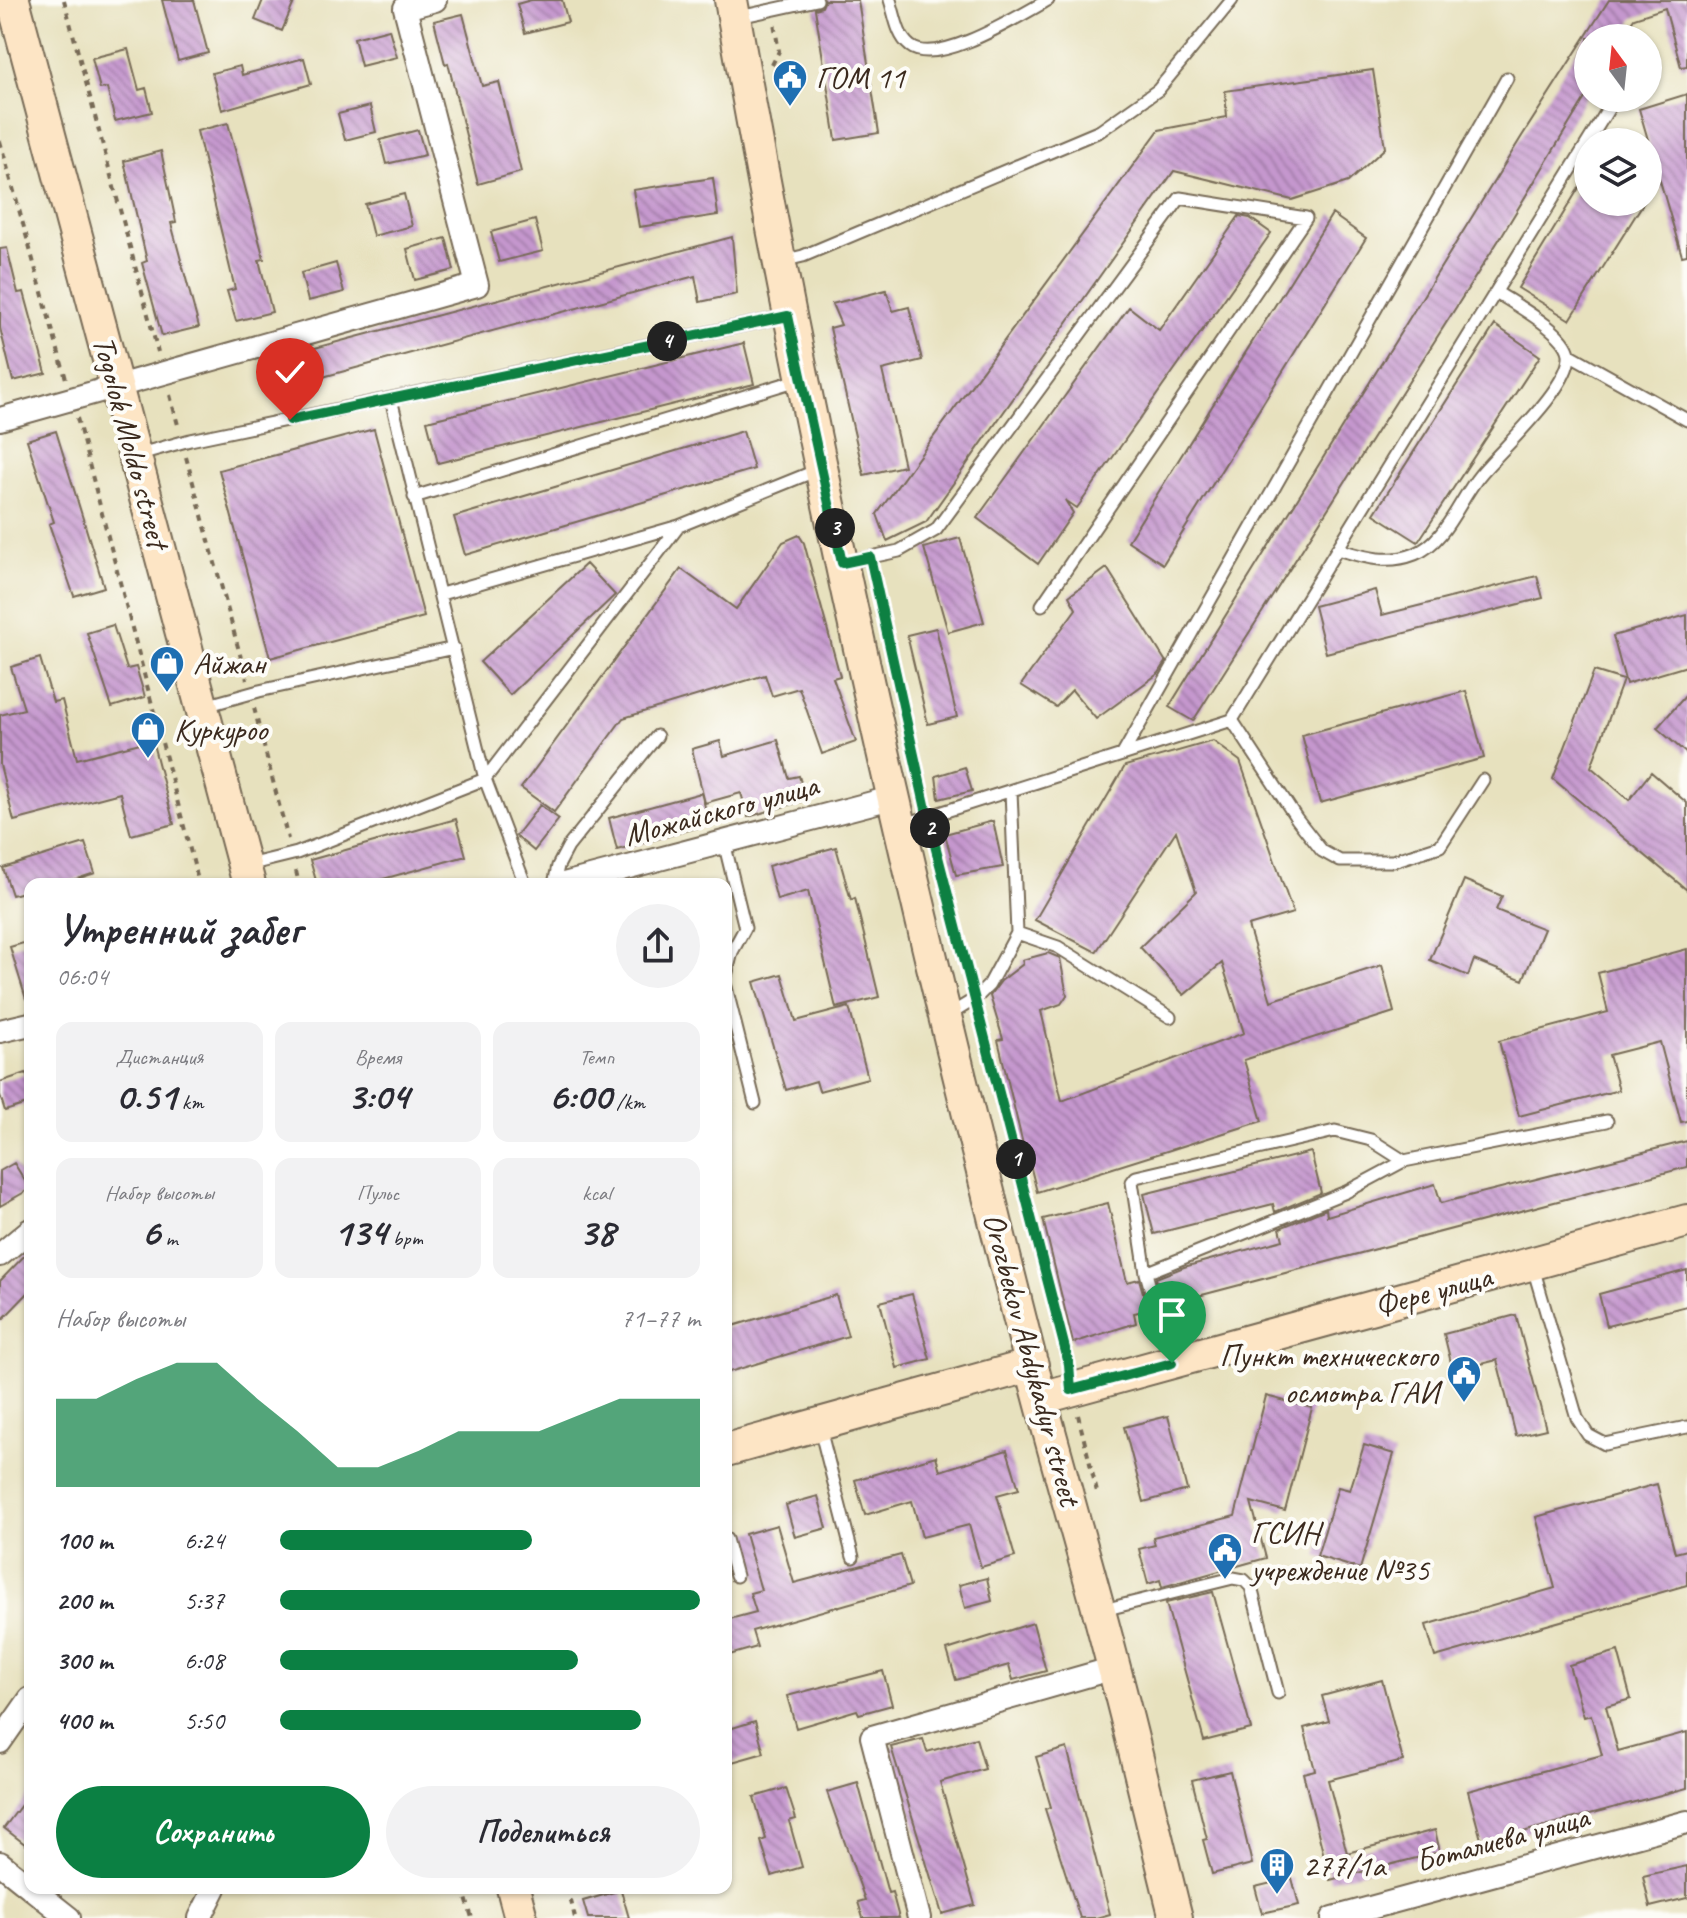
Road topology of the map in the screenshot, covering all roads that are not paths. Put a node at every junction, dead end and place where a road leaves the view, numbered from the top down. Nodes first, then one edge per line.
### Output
1 (13, 0) edge
2 (435, 0) edge
3 (817, 0) edge
4 (890, 0) edge
5 (1048, 0) edge
6 (1232, 0) edge
7 (732, 9) edge
8 (1507, 78) dead end
9 (1574, 165) edge
10 (778, 262) junction
11 (1496, 292) junction
12 (788, 316) junction
13 (1569, 354) junction
14 (801, 379) junction
15 (116, 386) junction
16 (391, 399) junction
17 (0, 419) edge
18 (1687, 420) edge
19 (135, 456) junction
20 (822, 469) junction
21 (414, 497) junction
22 (679, 526) junction
23 (1337, 549) junction
24 (842, 563) junction
25 (441, 594) junction
26 (1042, 605) dead end
27 (454, 648) junction
28 (201, 707) junction
29 (1232, 720) junction
30 (657, 736) dead end
31 (1123, 754) junction
32 (485, 779) junction
33 (1483, 780) dead end
34 (1011, 791) junction
35 (908, 814) junction
36 (724, 842) junction
37 (246, 875) edge
38 (523, 878) edge
39 (555, 878) edge
40 (587, 878) edge
41 (1017, 933) junction
42 (732, 952) edge
43 (732, 1011) edge
44 (945, 1017) junction
45 (1170, 1017) dead end
46 (24, 1025) edge
47 (0, 1031) edge
48 (755, 1103) dead end
49 (1607, 1121) dead end
50 (1404, 1161) junction
51 (1687, 1221) edge
52 (24, 1235) edge
53 (0, 1255) edge
54 (1532, 1263) junction
55 (1146, 1273) junction
56 (1172, 1363) junction
57 (1032, 1365) junction
58 (1041, 1398) junction
59 (819, 1424) junction
60 (1687, 1427) edge
61 (732, 1448) edge
62 (853, 1557) dead end
63 (732, 1561) edge
64 (736, 1576) dead end
65 (1099, 1611) junction
66 (1114, 1668) junction
67 (1278, 1693) dead end
68 (24, 1708) edge
69 (0, 1742) edge
70 (1687, 1822) edge
71 (0, 1863) edge
72 (24, 1882) edge
73 (39, 1894) edge
74 (212, 1894) edge
75 (515, 1894) edge
76 (69, 1918) edge
77 (200, 1918) edge
78 (521, 1918) edge
79 (919, 1918) edge
80 (1176, 1918) edge
81 (1333, 1918) edge

1 - 15 street, Togolok Moldo street
2 - 15 street
3 - 7 lane
4 - 5 lane
6 - 10 lane
7 - 10 street, Orozbekov Abdykadyr street
8 - 31 lane
9 - 11 lane
10 - 12 street, Orozbekov Abdykadyr street
11 - 13 lane
11 - 23 lane
12 - 14 street, Orozbekov Abdykadyr street
12 - 16 lane
13 - 18 lane
13 - 23 lane
14 - 20 street, Orozbekov Abdykadyr street
14 - 21 lane
15 - 17 street
15 - 19 street, Togolok Moldo street
16 - 19 lane
16 - 21 lane
19 - 28 street, Togolok Moldo street
20 - 22 lane
20 - 24 street, Orozbekov Abdykadyr street
21 - 25 lane
22 - 25 lane
22 - 32 lane
23 - 29 lane
24 - 26 lane
24 - 35 street, Orozbekov Abdykadyr street
25 - 27 lane
27 - 28 lane
27 - 32 lane
28 - 37 street, Togolok Moldo street
29 - 31 lane
29 - 33 lane
30 - 39 lane
31 - 34 lane
32 - 37 lane
32 - 38 lane
34 - 35 lane
34 - 41 lane
35 - 36 street, Можайского улица
35 - 44 street, Orozbekov Abdykadyr street
36 - 40 street, Можайского улица
36 - 42 lane
41 - 44 lane
41 - 45 lane
43 - 48 lane
44 - 57 street, Orozbekov Abdykadyr street
46 - 47 street
49 - 50 lane
50 - 55 lane
50 - 55 lane
51 - 54 street, Фере улица
52 - 53 street
54 - 56 street, Фере улица
54 - 60 lane
55 - 56 lane
56 - 58 street, Фере улица
57 - 58 street, Orozbekov Abdykadyr street
57 - 59 street
58 - 65 street, Orozbekov Abdykadyr street
59 - 61 street
59 - 62 lane
63 - 64 lane
65 - 66 street, Orozbekov Abdykadyr street
65 - 67 lane
66 - 79 street
66 - 80 street, Orozbekov Abdykadyr street
68 - 69 street
70 - 81 street, Боталиева улица
71 - 72 street
73 - 76 street
74 - 77 street
75 - 78 street

